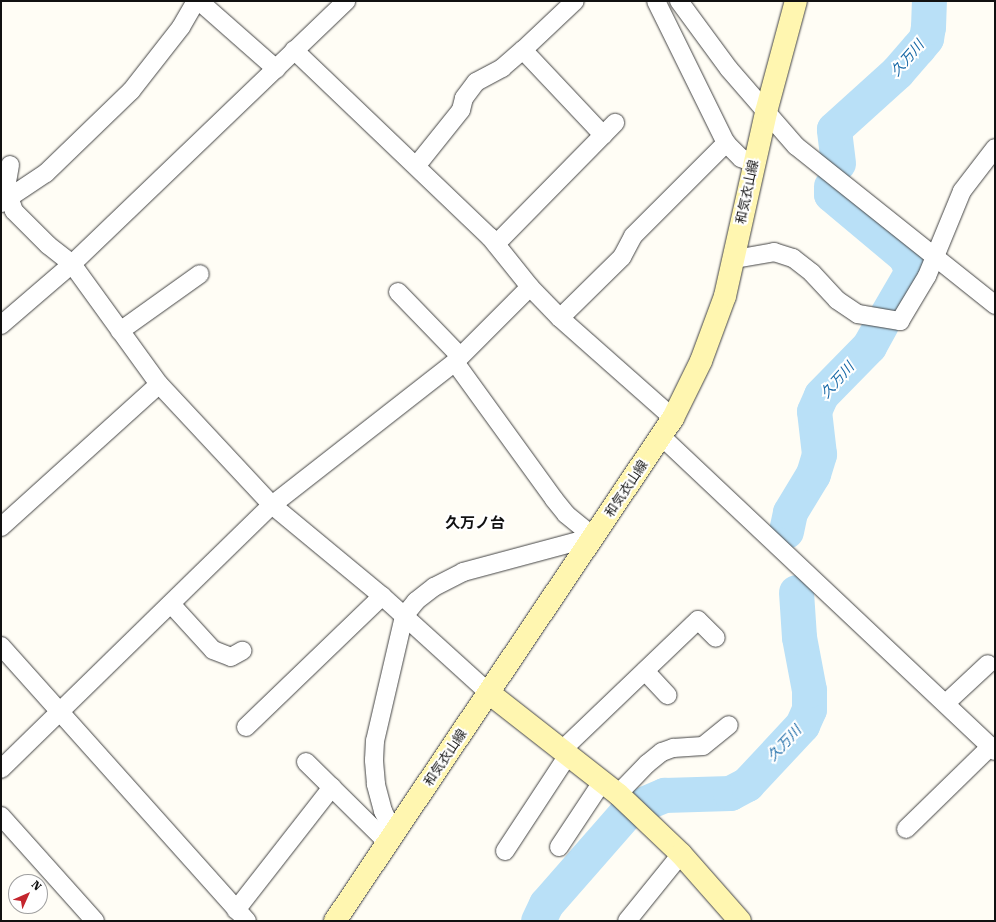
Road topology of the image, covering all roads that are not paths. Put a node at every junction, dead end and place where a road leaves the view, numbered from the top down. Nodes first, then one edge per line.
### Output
1 (196, 1) edge
2 (199, 1) edge
3 (346, 1) edge
4 (575, 1) edge
5 (656, 1) edge
6 (679, 1) edge
7 (796, 1) edge
8 (294, 50) junction
9 (523, 50) junction
10 (276, 69) junction
11 (766, 112) junction
12 (726, 143) junction
13 (995, 148) edge
14 (754, 163) junction
15 (10, 165) dead end
16 (417, 165) junction
17 (5, 201) edge
18 (496, 244) junction
19 (935, 257) junction
20 (735, 259) junction
21 (72, 264) junction
22 (200, 274) dead end
23 (530, 287) junction
24 (398, 292) dead end
25 (995, 305) edge
26 (560, 318) junction
27 (1, 325) edge
28 (120, 331) junction
29 (457, 359) junction
30 (159, 384) junction
31 (674, 418) junction
32 (662, 437) junction
33 (272, 505) junction
34 (1, 527) edge
35 (594, 537) junction
36 (382, 596) junction
37 (171, 604) junction
38 (404, 616) junction
39 (716, 638) dead end
40 (1, 646) edge
41 (242, 650) dead end
42 (988, 664) dead end
43 (645, 671) junction
44 (489, 693) junction
45 (667, 695) dead end
46 (946, 703) junction
47 (60, 712) junction
48 (729, 725) dead end
49 (246, 727) dead end
50 (993, 748) edge
51 (565, 753) junction
52 (306, 762) dead end
53 (1, 769) edge
54 (332, 787) junction
55 (610, 788) junction
56 (1, 816) edge
57 (906, 829) dead end
58 (392, 837) junction
59 (559, 848) dead end
60 (505, 851) dead end
61 (681, 854) junction
62 (242, 916) edge
63 (95, 921) edge
64 (335, 921) edge
65 (627, 921) edge
66 (740, 921) edge

1 - 17 street
2 - 10 street
3 - 8 street
4 - 9 street
5 - 12 street
6 - 11 street
7 - 11 main road, 和気衣山線
8 - 10 street
8 - 16 street
9 - 16 street
9 - 18 street
10 - 21 street
11 - 14 main road, 和気衣山線
11 - 19 street
12 - 14 street
12 - 26 street
13 - 19 street
14 - 20 main road, 和気衣山線
15 - 17 street
16 - 18 street
17 - 21 street
18 - 23 street
19 - 20 street
19 - 25 street
20 - 31 main road, 和気衣山線
21 - 27 street
21 - 28 street
22 - 28 street
23 - 26 street
23 - 29 street
24 - 29 street
26 - 31 street
28 - 30 street
29 - 33 street
29 - 35 street
30 - 33 street
30 - 34 street
31 - 32 main road, 和気衣山線
32 - 35 main road, 和気衣山線
32 - 46 street
33 - 36 street
33 - 37 street
35 - 38 street
35 - 44 main road, 和気衣山線
36 - 38 street
36 - 49 street
37 - 41 street
37 - 47 street
38 - 44 street
38 - 58 street
39 - 43 street
40 - 47 street
42 - 46 street
43 - 45 street
43 - 51 street
44 - 51 main road
44 - 58 main road, 和気衣山線
46 - 50 street
47 - 53 street
47 - 62 street
48 - 55 street
50 - 57 street
51 - 55 main road
51 - 60 street
52 - 54 street
54 - 58 street
54 - 62 street
55 - 59 street
55 - 61 main road
56 - 63 street
58 - 64 main road, 和気衣山線
61 - 65 street
61 - 66 main road

